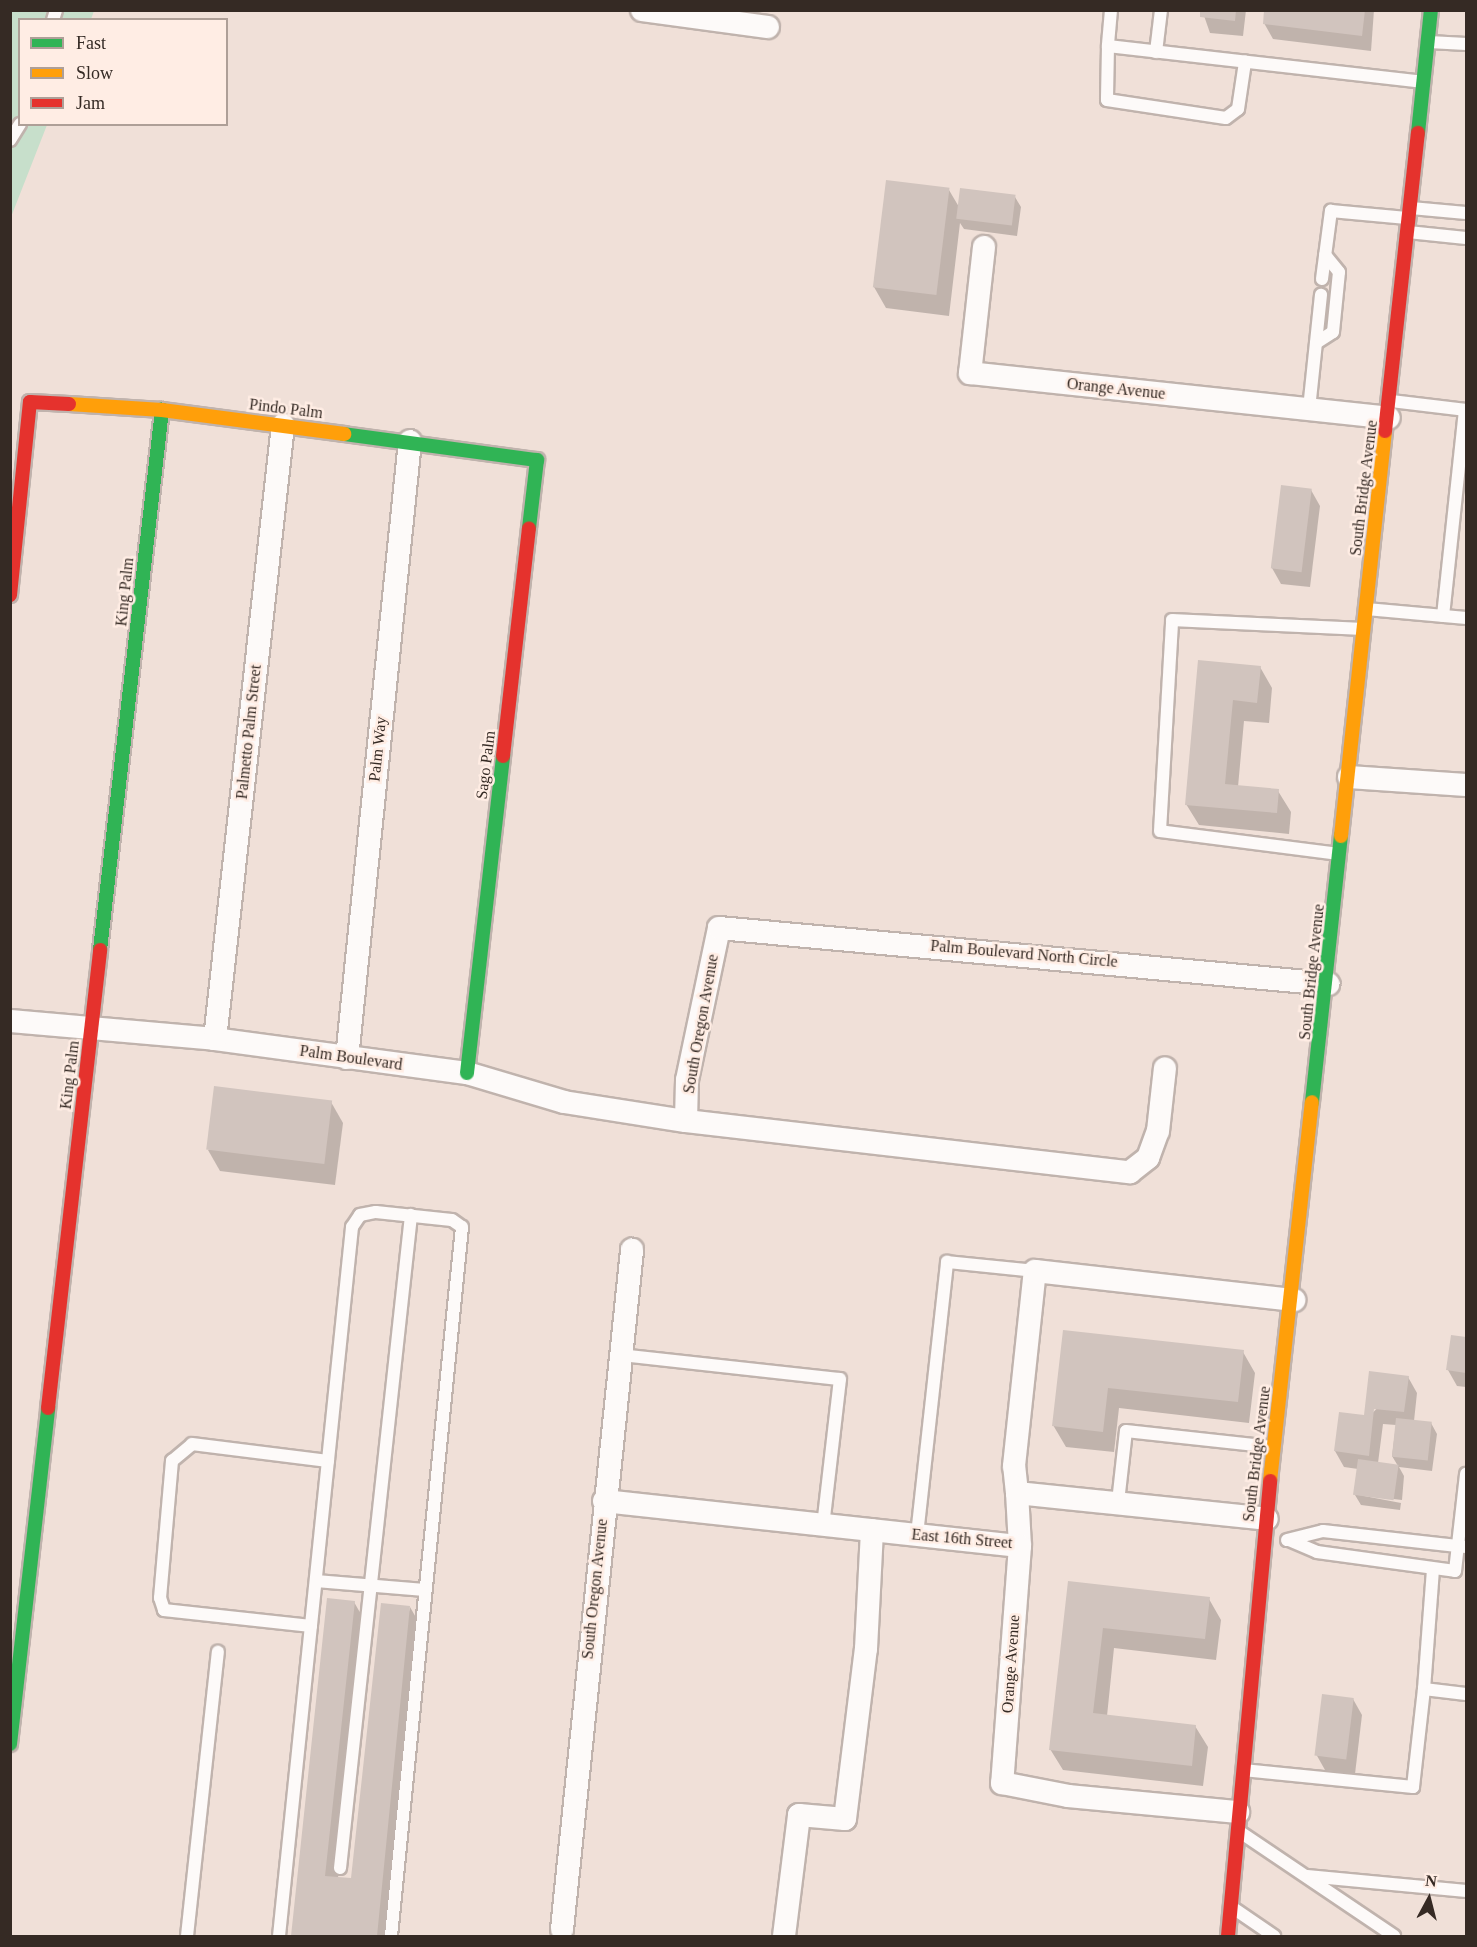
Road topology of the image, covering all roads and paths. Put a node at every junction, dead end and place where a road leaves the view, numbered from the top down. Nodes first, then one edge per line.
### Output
1 (642, 10) edge
2 (1111, 10) edge
3 (1161, 10) edge
4 (1431, 10) edge
5 (768, 27) dead end
6 (1428, 42) junction
7 (1467, 44) edge
8 (1108, 46) junction
9 (1156, 52) junction
10 (1245, 62) junction
11 (1422, 82) junction
12 (19, 126) edge
13 (10, 140) edge
14 (1467, 213) edge
15 (1408, 219) junction
16 (1467, 238) edge
17 (984, 247) dead end
18 (1325, 255) junction
19 (1322, 279) dead end
20 (1321, 295) dead end
21 (1316, 343) junction
22 (1309, 409) junction
23 (1390, 409) junction
24 (162, 410) junction
25 (1466, 410) edge
26 (283, 425) junction
27 (410, 441) junction
28 (537, 460) joint
29 (10, 595) edge
30 (1366, 609) junction
31 (1443, 616) junction
32 (1467, 618) edge
33 (1364, 629) junction
34 (1349, 777) junction
35 (1467, 784) edge
36 (1340, 855) junction
37 (719, 928) joint
38 (1328, 984) junction
39 (10, 1021) edge
40 (92, 1029) junction
41 (215, 1039) junction
42 (347, 1058) junction
43 (1165, 1068) dead end
44 (467, 1073) junction
45 (686, 1121) junction
46 (411, 1215) junction
47 (632, 1250) dead end
48 (1035, 1271) junction
49 (1294, 1300) junction
50 (621, 1355) junction
51 (1274, 1447) junction
52 (328, 1461) junction
53 (1467, 1474) edge
54 (1017, 1493) junction
55 (604, 1501) junction
56 (1118, 1502) junction
57 (823, 1526) junction
58 (1265, 1529) junction
59 (872, 1530) junction
60 (917, 1535) junction
61 (1289, 1540) junction
62 (1020, 1546) junction
63 (1462, 1547) edge
64 (1434, 1570) junction
65 (316, 1581) junction
66 (373, 1586) junction
67 (425, 1590) junction
68 (311, 1626) junction
69 (218, 1652) dead end
70 (1424, 1689) junction
71 (1467, 1694) edge
72 (10, 1744) edge
73 (1242, 1770) junction
74 (1237, 1821) junction
75 (340, 1868) dead end
76 (1306, 1876) junction
77 (1467, 1891) edge
78 (1231, 1906) junction
79 (562, 1929) dead end
80 (186, 1936) edge
81 (279, 1936) edge
82 (391, 1936) edge
83 (784, 1936) edge
84 (1228, 1936) edge
85 (1274, 1936) edge
86 (1394, 1936) edge

1 - 5 street
2 - 8 lane
3 - 9 lane
4 - 6 street, South Bridge Avenue
6 - 7 lane
6 - 11 street, South Bridge Avenue
8 - 9 lane
8 - 10 lane
9 - 10 lane
10 - 11 lane
11 - 15 street, South Bridge Avenue
12 - 13 lane
14 - 15 lane
15 - 16 lane
15 - 18 lane
15 - 23 street, South Bridge Avenue
17 - 22 street, Orange Avenue
18 - 19 lane
18 - 21 lane
20 - 21 lane
21 - 22 lane
22 - 23 street, Orange Avenue
23 - 25 lane
23 - 30 street, South Bridge Avenue
24 - 26 street, Pindo Palm
24 - 29 street, Pindo Palm
24 - 40 street, King Palm
25 - 31 lane
26 - 27 street, Pindo Palm
26 - 41 street, Palmetto Palm Street
27 - 28 street, Pindo Palm
27 - 42 street, Palm Way
28 - 44 street, Sago Palm
30 - 31 lane
30 - 33 street, South Bridge Avenue
31 - 32 lane
33 - 34 street, South Bridge Avenue
33 - 36 lane
34 - 35 street
34 - 36 street, South Bridge Avenue
36 - 38 street, South Bridge Avenue
37 - 38 street, Palm Boulevard North Circle
37 - 45 street, South Oregon Avenue
38 - 49 street, South Bridge Avenue
39 - 40 street, Palm Boulevard
40 - 41 street, Palm Boulevard
40 - 72 street, King Palm
41 - 42 street, Palm Boulevard
42 - 44 street, Palm Boulevard
43 - 45 street
44 - 45 street, Palm Boulevard
46 - 52 lane
46 - 66 lane
46 - 67 lane
47 - 50 street, South Oregon Avenue
48 - 49 street
48 - 54 street, East 16th Street
48 - 60 lane
49 - 51 street, South Bridge Avenue
50 - 55 street, South Oregon Avenue
50 - 57 lane
51 - 56 lane
51 - 58 street, South Bridge Avenue
52 - 65 lane
52 - 68 lane
53 - 63 lane
54 - 56 street
54 - 62 street, East 16th Street
55 - 57 street, East 16th Street
55 - 79 street, South Oregon Avenue
56 - 58 street
57 - 59 street, East 16th Street
58 - 61 lane
58 - 73 street, South Bridge Avenue
59 - 60 street, East 16th Street
59 - 83 street
60 - 62 street, East 16th Street
61 - 63 lane
61 - 64 lane
62 - 74 street, Orange Avenue
63 - 64 lane
64 - 70 lane
65 - 66 lane
65 - 68 lane
66 - 67 lane
66 - 75 lane
67 - 82 lane
68 - 81 lane
69 - 80 lane
70 - 71 lane
70 - 73 lane
73 - 74 street, South Bridge Avenue
74 - 76 lane
74 - 78 street, South Bridge Avenue
76 - 77 lane
76 - 86 lane
78 - 84 street, South Bridge Avenue
78 - 85 lane

